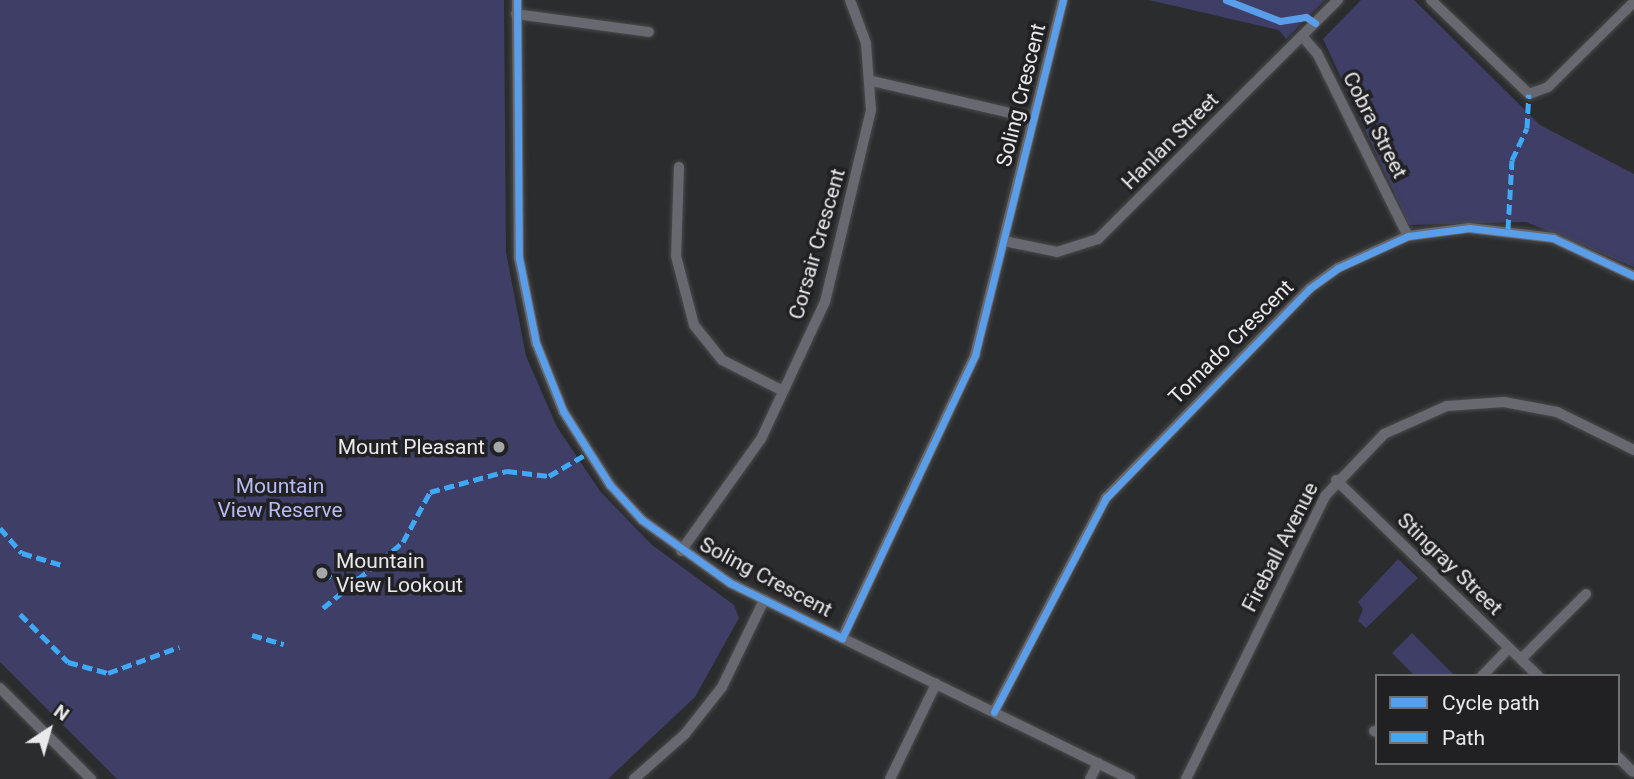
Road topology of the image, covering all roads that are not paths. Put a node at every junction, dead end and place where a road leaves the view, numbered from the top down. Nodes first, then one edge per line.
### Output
1 (517, 0) edge
2 (850, 0) edge
3 (1063, 0) edge
4 (1338, 0) edge
5 (1431, 0) edge
6 (1632, 3) edge
7 (516, 14) junction
8 (649, 32) dead end
9 (1302, 36) junction
10 (872, 80) junction
11 (1032, 118) junction
12 (679, 167) dead end
13 (1408, 236) junction
14 (1004, 241) junction
15 (1634, 276) edge
16 (783, 391) junction
17 (1634, 450) edge
18 (1336, 480) junction
19 (681, 551) junction
20 (1586, 594) dead end
21 (764, 600) junction
22 (842, 638) junction
23 (1509, 648) junction
24 (1521, 659) junction
25 (1484, 674) edge
26 (1536, 674) edge
27 (936, 684) junction
28 (0, 688) edge
29 (994, 712) junction
30 (1620, 760) edge
31 (1098, 763) junction
32 (1631, 774) edge
33 (91, 779) edge
34 (634, 779) edge
35 (890, 779) edge
36 (1090, 779) edge
37 (1130, 779) edge
38 (1186, 779) edge

1 - 7 street, Soling Crescent
2 - 10 street, Corsair Crescent
3 - 11 street, Soling Crescent
4 - 9 street, Hanlan Street
5 - 6 street
7 - 8 street
7 - 19 street, Soling Crescent
9 - 13 street, Cobra Street
9 - 14 street, Hanlan Street
10 - 11 street
10 - 16 street, Corsair Crescent
11 - 14 street, Soling Crescent
12 - 16 street
13 - 15 street, Tornado Crescent
13 - 29 street, Tornado Crescent
14 - 22 street, Soling Crescent
16 - 19 street, Corsair Crescent
17 - 18 street, Fireball Avenue
18 - 23 street, Stingray Street
18 - 38 street, Fireball Avenue
19 - 21 street, Soling Crescent
20 - 24 street
21 - 22 street, Soling Crescent
21 - 34 street
22 - 27 street
23 - 24 street, Stingray Street
23 - 25 street
24 - 26 street, Stingray Street
27 - 29 street
27 - 35 street
28 - 33 street
29 - 31 street
30 - 32 street
31 - 36 street
31 - 37 street

